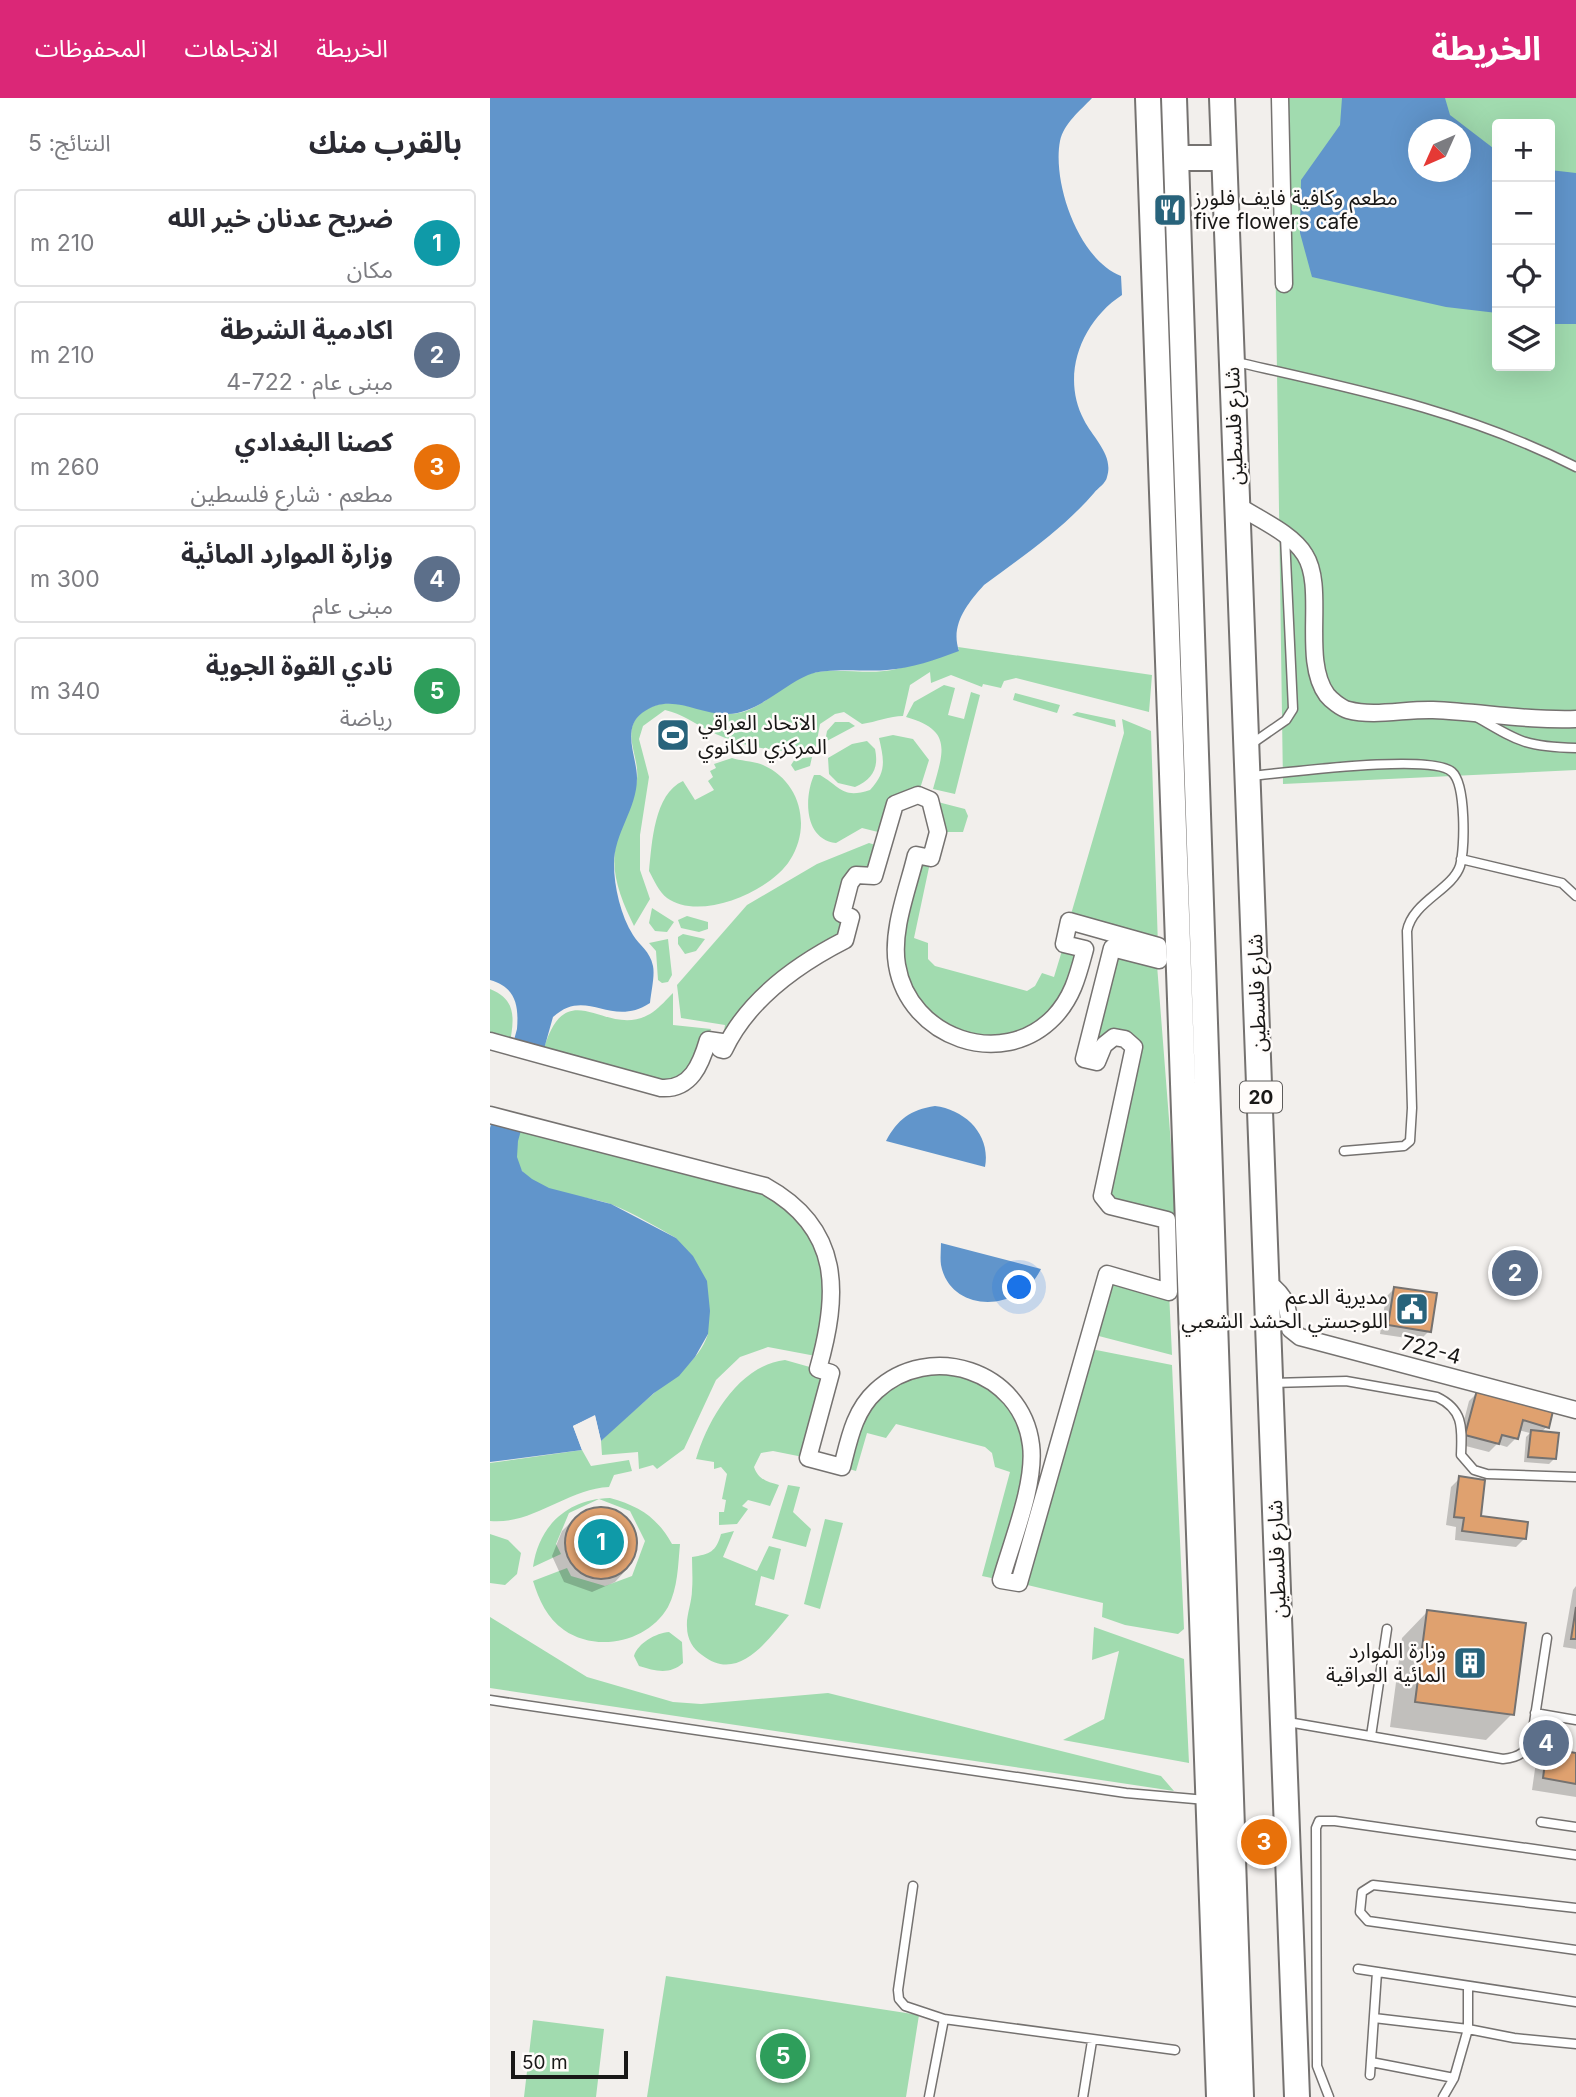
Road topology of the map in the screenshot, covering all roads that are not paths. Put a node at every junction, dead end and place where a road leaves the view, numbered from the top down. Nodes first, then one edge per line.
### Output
1 (1148, 98) edge
2 (1174, 98) edge
3 (1222, 98) edge
4 (1280, 98) edge
5 (1176, 158) junction
6 (1224, 158) junction
7 (1284, 284) dead end
8 (1231, 361) junction
9 (1576, 467) edge
10 (1237, 505) junction
11 (1285, 537) junction
12 (1467, 712) junction
13 (1576, 719) edge
14 (1247, 746) junction
15 (1576, 748) edge
16 (1248, 776) junction
17 (1461, 859) junction
18 (1576, 896) edge
19 (490, 1041) edge
20 (490, 1115) edge
21 (1344, 1150) dead end
22 (1212, 1200) junction
23 (1189, 1241) junction
24 (1190, 1280) junction
25 (1268, 1283) junction
26 (1216, 1321) junction
27 (1272, 1383) junction
28 (1576, 1410) edge
29 (1576, 1477) edge
30 (1387, 1629) dead end
31 (1547, 1638) dead end
32 (490, 1700) edge
33 (1535, 1713) junction
34 (1576, 1720) edge
35 (1281, 1721) junction
36 (1371, 1737) junction
37 (1209, 1800) junction
38 (1541, 1822) dead end
39 (1576, 1827) edge
40 (1576, 1855) edge
41 (913, 1886) dead end
42 (1576, 1908) edge
43 (1576, 1950) edge
44 (1357, 1969) dead end
45 (1377, 1972) junction
46 (1468, 1986) junction
47 (1576, 2002) edge
48 (1374, 2018) junction
49 (944, 2019) junction
50 (1468, 2029) junction
51 (1092, 2041) junction
52 (1576, 2044) edge
53 (1174, 2050) dead end
54 (1371, 2062) junction
55 (1370, 2075) dead end
56 (1454, 2078) junction
57 (929, 2097) edge
58 (1083, 2097) edge
59 (1219, 2097) edge
60 (1241, 2097) edge
61 (1297, 2097) edge
62 (1329, 2097) edge
63 (1443, 2097) edge

1 - 23 main road
2 - 5 main road, 20
3 - 6 main road, شارع فلسطين / 20
4 - 7 street
5 - 6 main road
5 - 22 main road, 20
6 - 8 main road, شارع فلسطين / 20
8 - 9 lane
8 - 10 main road, شارع فلسطين / 20
10 - 11 street
10 - 14 main road, شارع فلسطين / 20
11 - 12 street
11 - 14 lane
12 - 13 street
12 - 15 lane
14 - 16 main road, شارع فلسطين / 20
16 - 17 lane
16 - 25 main road, شارع فلسطين / 20
17 - 18 lane
17 - 21 lane
19 - 20 street
22 - 23 main road
22 - 26 main road, 20
23 - 24 main road
24 - 26 main road
24 - 37 main road
25 - 27 main road, شارع فلسطين / 20
25 - 28 street, 722-4
26 - 60 main road, 20
27 - 29 lane
27 - 35 main road, شارع فلسطين / 20
30 - 36 lane
31 - 33 lane
32 - 37 lane
33 - 34 lane
33 - 36 lane
35 - 36 lane
35 - 61 main road, شارع فلسطين / 20
37 - 59 main road
38 - 39 lane
40 - 62 lane
41 - 49 lane
42 - 43 lane
44 - 45 lane
45 - 46 lane
45 - 48 lane
46 - 47 lane
46 - 50 lane
48 - 50 lane
48 - 54 lane
49 - 51 lane
49 - 57 lane
50 - 52 lane
50 - 56 lane
51 - 53 lane
51 - 58 lane
54 - 55 lane
54 - 56 lane
56 - 63 lane

